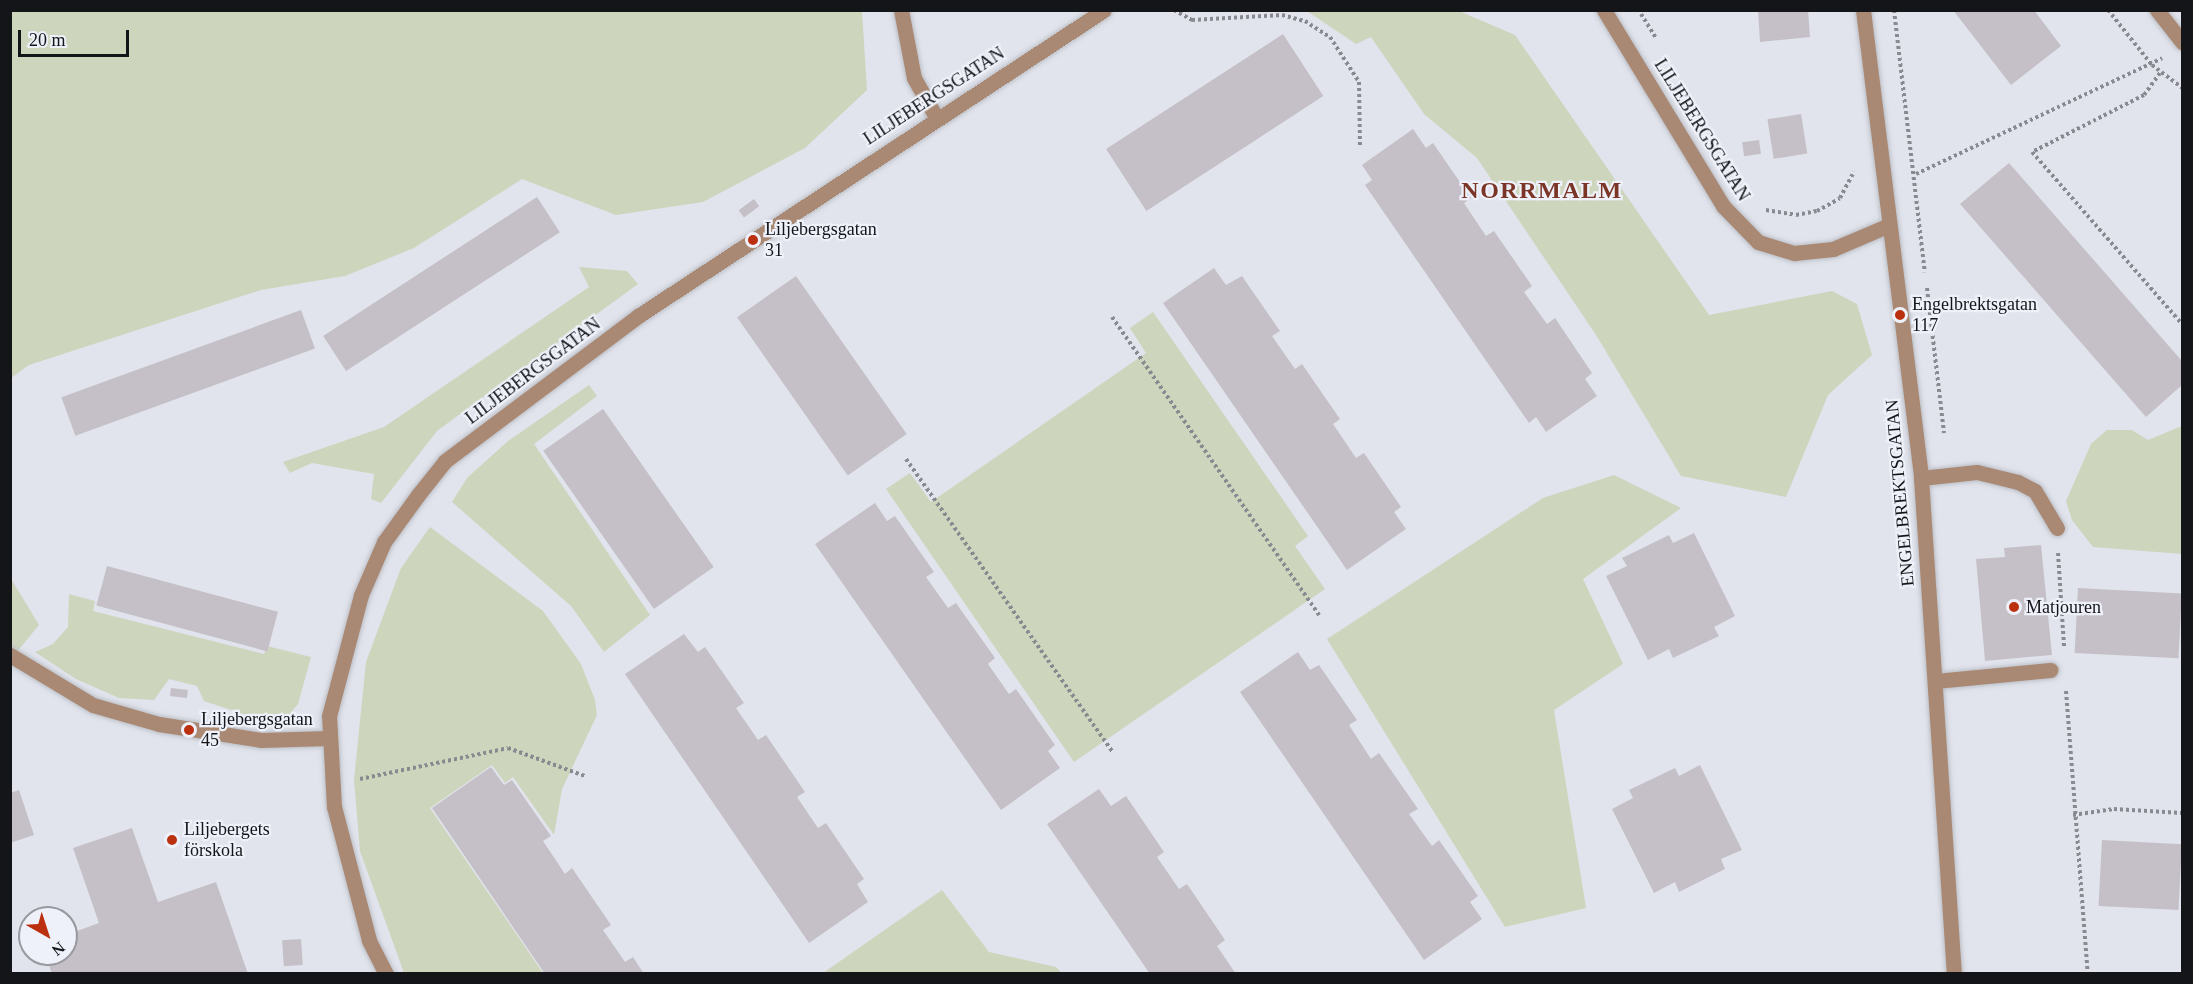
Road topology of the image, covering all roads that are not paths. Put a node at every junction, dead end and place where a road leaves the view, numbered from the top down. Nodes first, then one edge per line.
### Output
1 (902, 10) edge
2 (1104, 10) edge
3 (1604, 10) edge
4 (1863, 10) edge
5 (2157, 10) edge
6 (2182, 42) edge
7 (936, 117) junction
8 (1887, 226) junction
9 (1921, 478) junction
10 (2057, 528) road end
11 (10, 656) edge
12 (2050, 670) dead end
13 (1935, 681) junction
14 (329, 738) junction
15 (386, 974) edge
16 (1954, 974) edge

1 - 7 street
2 - 7 street, LILJEBERGSGATAN
3 - 8 street, LILJEBERGSGATAN
4 - 8 street, ENGELBREKTSGATAN
5 - 6 street
7 - 14 street, LILJEBERGSGATAN
8 - 9 street, ENGELBREKTSGATAN
9 - 10 street
9 - 13 street, ENGELBREKTSGATAN
11 - 14 street
12 - 13 street
13 - 16 street, ENGELBREKTSGATAN
14 - 15 street, LILJEBERGSGATAN

